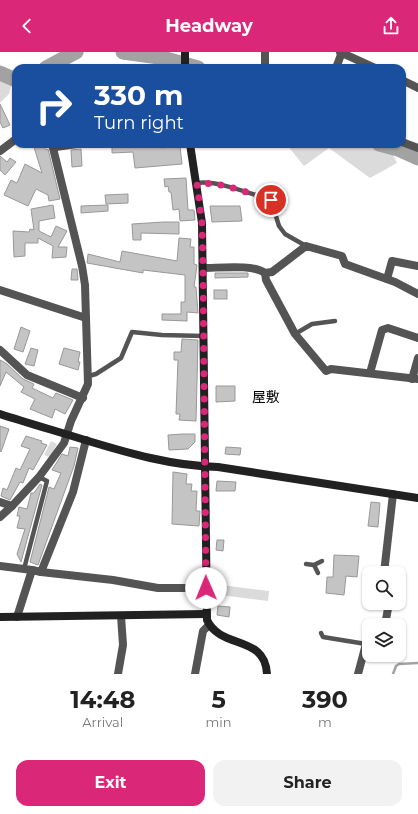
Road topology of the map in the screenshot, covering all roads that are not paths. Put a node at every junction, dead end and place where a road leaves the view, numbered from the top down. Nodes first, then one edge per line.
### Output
1 (265, 52) edge
2 (341, 52) edge
3 (185, 53) edge
4 (185, 64) edge
5 (265, 64) edge
6 (337, 64) edge
7 (366, 64) edge
8 (406, 82) edge
9 (418, 88) edge
10 (12, 142) edge
11 (406, 144) edge
12 (53, 148) edge
13 (191, 148) edge
14 (418, 148) edge
15 (0, 151) edge
16 (197, 184) junction
17 (306, 246) junction
18 (418, 266) edge
19 (203, 268) junction
20 (266, 273) junction
21 (387, 279) junction
22 (0, 290) edge
23 (418, 294) edge
24 (86, 318) junction
25 (335, 321) dead end
26 (295, 334) junction
27 (204, 336) junction
28 (418, 338) edge
29 (0, 350) edge
30 (418, 358) edge
31 (370, 373) junction
32 (89, 376) junction
33 (415, 379) edge
34 (83, 398) junction
35 (0, 414) edge
36 (67, 434) junction
37 (86, 440) junction
38 (205, 466) junction
39 (39, 477) junction
40 (392, 494) junction
41 (418, 498) edge
42 (0, 502) edge
43 (12, 506) junction
44 (0, 517) edge
45 (322, 561) dead end
46 (306, 564) dead end
47 (314, 565) junction
48 (0, 566) edge
49 (385, 566) edge
50 (28, 570) junction
51 (42, 572) junction
52 (318, 573) dead end
53 (206, 588) junction
54 (206, 614) junction
55 (121, 616) junction
56 (0, 617) edge
57 (17, 617) junction
58 (209, 625) junction
59 (321, 632) dead end
60 (362, 642) edge
61 (362, 662) edge
62 (118, 674) edge
63 (195, 674) edge
64 (267, 674) edge
65 (358, 674) edge

1 - 5 street
2 - 6 street
2 - 7 street
3 - 4 street
8 - 9 street
10 - 15 street
11 - 14 street
12 - 24 street
13 - 16 street
16 - 17 lane
16 - 19 street
17 - 20 street
17 - 21 street
18 - 21 street
19 - 20 street
19 - 27 street
20 - 26 street
21 - 23 street
22 - 24 street
24 - 32 street
25 - 26 lane
26 - 31 street
27 - 32 lane
27 - 38 street
28 - 31 street
29 - 34 street
30 - 33 street
31 - 33 street
32 - 34 street
34 - 36 street
35 - 36 street
36 - 37 street
36 - 39 street
37 - 38 street
37 - 51 street
38 - 40 street
38 - 53 street
39 - 43 street
39 - 50 lane
40 - 41 street
40 - 49 street
42 - 43 street
43 - 44 street
45 - 47 lane
46 - 47 lane
47 - 52 lane
48 - 50 street
50 - 51 street
50 - 57 street
51 - 53 street
53 - 54 street
54 - 55 street
54 - 58 street
55 - 57 street
55 - 62 street
56 - 57 street
58 - 63 street
58 - 64 street
59 - 60 lane
61 - 65 street

